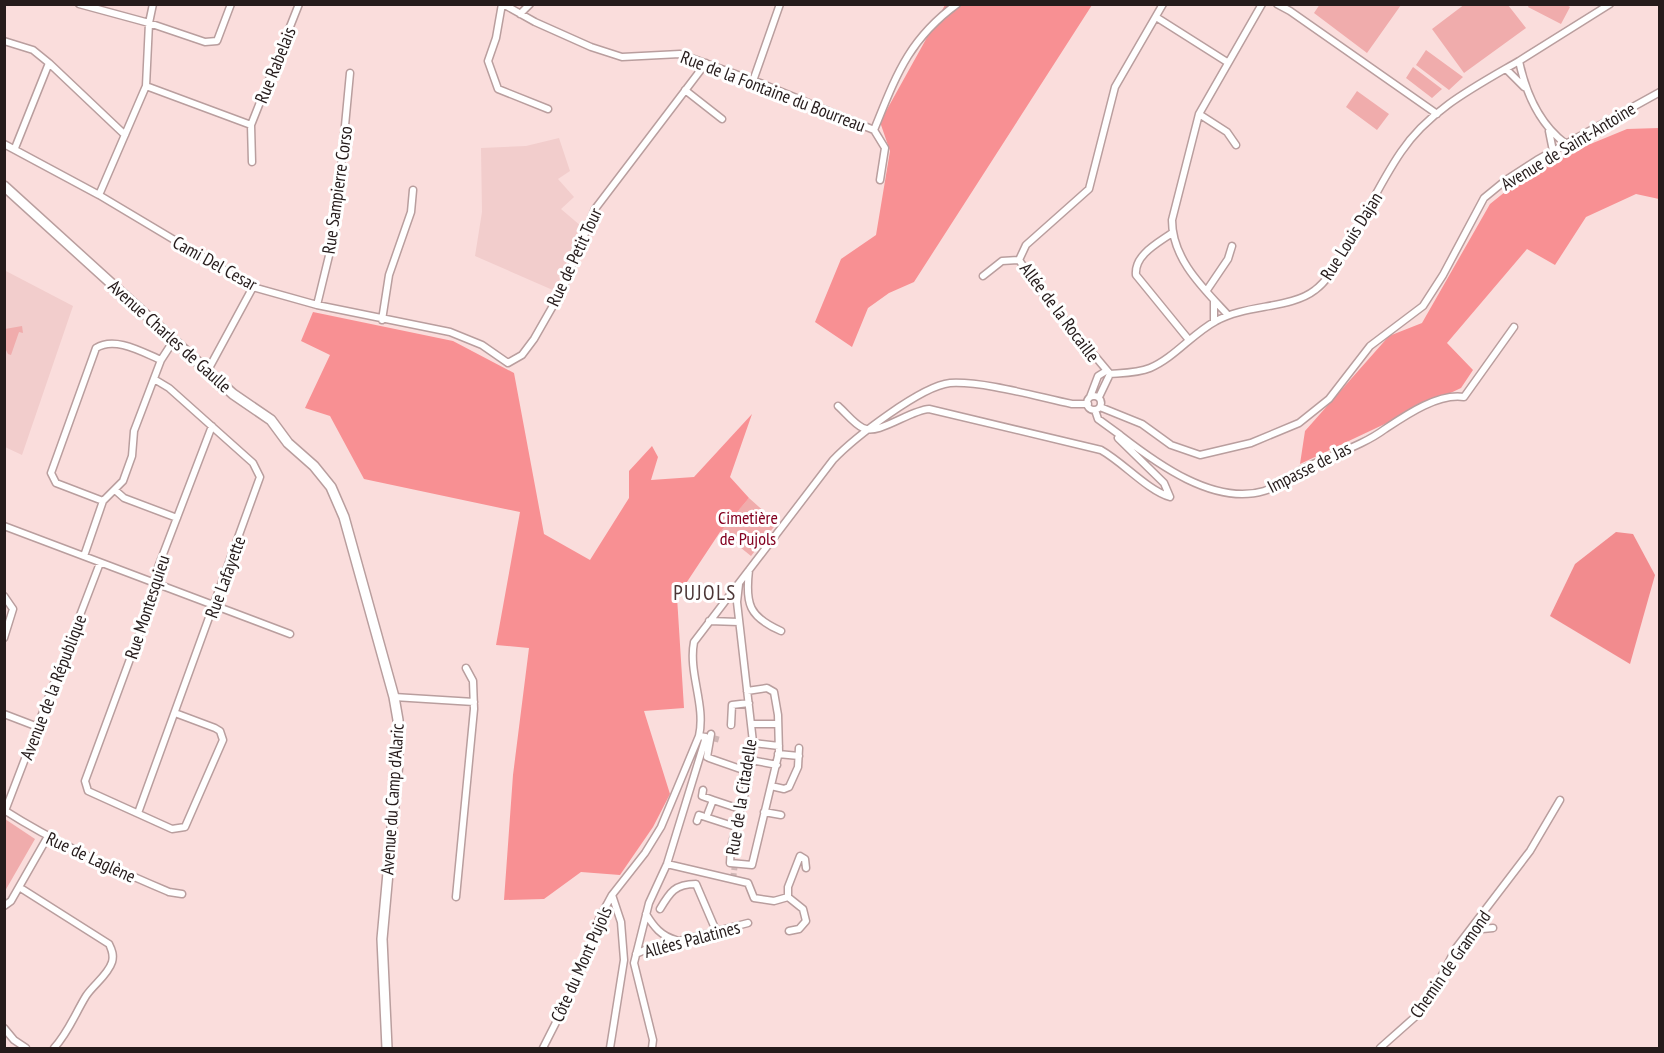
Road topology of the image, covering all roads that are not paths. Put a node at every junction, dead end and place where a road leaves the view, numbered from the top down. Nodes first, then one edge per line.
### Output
1 (79, 4) edge
2 (153, 4) edge
3 (231, 4) edge
4 (299, 4) edge
5 (503, 4) edge
6 (530, 4) edge
7 (780, 4) edge
8 (957, 4) edge
9 (1163, 4) edge
10 (1262, 4) edge
11 (1277, 4) edge
12 (1610, 4) edge
13 (520, 14) junction
14 (1156, 17) junction
15 (149, 23) junction
16 (4, 41) edge
17 (1519, 61) junction
18 (1227, 62) junction
19 (50, 63) junction
20 (706, 63) junction
21 (1506, 69) junction
22 (351, 74) dead end
23 (753, 81) junction
24 (146, 86) junction
25 (1524, 87) junction
26 (685, 90) junction
27 (1659, 92) edge
28 (548, 109) dead end
29 (1199, 114) junction
30 (1437, 114) junction
31 (722, 119) dead end
32 (250, 125) junction
33 (874, 130) junction
34 (1549, 131) junction
35 (125, 135) junction
36 (4, 144) edge
37 (1566, 144) junction
38 (1236, 145) dead end
39 (15, 148) junction
40 (1553, 151) junction
41 (252, 162) dead end
42 (880, 180) dead end
43 (4, 186) edge
44 (413, 190) dead end
45 (99, 195) junction
46 (1172, 233) junction
47 (1232, 246) dead end
48 (1019, 260) junction
49 (983, 276) dead end
50 (253, 287) junction
51 (1207, 290) junction
52 (1214, 299) junction
53 (317, 305) junction
54 (1228, 315) junction
55 (382, 320) junction
56 (1214, 322) junction
57 (1514, 327) dead end
58 (174, 340) junction
59 (1189, 340) junction
60 (161, 360) junction
61 (508, 363) joint
62 (207, 370) junction
63 (1108, 372) junction
64 (154, 379) junction
65 (1099, 397) junction
66 (1089, 400) junction
67 (838, 406) dead end
68 (1097, 408) junction
69 (212, 426) junction
70 (870, 429) junction
71 (1120, 435) junction
72 (331, 487) joint
73 (115, 490) junction
74 (103, 501) junction
75 (177, 518) junction
76 (6, 527) edge
77 (4, 536) edge
78 (84, 556) junction
79 (100, 563) junction
80 (749, 570) junction
81 (740, 582) junction
82 (156, 584) junction
83 (4, 596) edge
84 (215, 605) junction
85 (709, 621) junction
86 (739, 622) junction
87 (781, 631) dead end
88 (290, 634) dead end
89 (4, 638) edge
90 (466, 668) dead end
91 (747, 691) junction
92 (394, 697) junction
93 (474, 702) junction
94 (749, 703) junction
95 (175, 713) junction
96 (4, 714) edge
97 (732, 721) dead end
98 (778, 724) junction
99 (752, 725) junction
100 (38, 727) junction
101 (708, 738) junction
102 (753, 743) junction
103 (778, 746) junction
104 (799, 748) dead end
105 (778, 754) junction
106 (799, 756) junction
107 (751, 760) junction
108 (777, 765) junction
109 (750, 775) junction
110 (771, 783) junction
111 (703, 790) dead end
112 (713, 800) junction
113 (1560, 800) dead end
114 (740, 809) junction
115 (5, 810) edge
116 (764, 812) junction
117 (138, 813) junction
118 (708, 813) dead end
119 (781, 815) dead end
120 (697, 821) dead end
121 (736, 827) junction
122 (47, 838) junction
123 (667, 864) junction
124 (806, 868) dead end
125 (19, 887) junction
126 (182, 894) dead end
127 (612, 895) junction
128 (456, 897) dead end
129 (788, 897) junction
130 (4, 906) edge
131 (660, 909) dead end
132 (646, 915) junction
133 (748, 923) dead end
134 (1492, 928) dead end
135 (1471, 930) junction
136 (789, 931) dead end
137 (717, 933) junction
138 (679, 941) junction
139 (636, 954) junction
140 (4, 1028) edge
141 (26, 1048) edge
142 (54, 1048) edge
143 (387, 1048) edge
144 (543, 1048) edge
145 (610, 1048) edge
146 (652, 1048) edge
147 (1380, 1048) edge

1 - 15 street
2 - 15 street
3 - 15 street
4 - 32 street, Rue Rabelais
5 - 13 street, Rue de la Fontaine du Bourreau
5 - 28 street
6 - 13 street
7 - 23 street
8 - 33 street
9 - 14 street, Allée de la Rocaille
10 - 18 street
11 - 30 street
12 - 17 street, Rue Louis Dajan
13 - 20 street, Rue de la Fontaine du Bourreau
14 - 18 street
14 - 48 street, Allée de la Rocaille
15 - 24 street
16 - 19 street
17 - 21 street, Rue Louis Dajan
17 - 25 street
18 - 29 street
19 - 35 street
19 - 39 street
20 - 23 street, Rue de la Fontaine du Bourreau
20 - 26 street, Rue de Petit Tour
21 - 25 street
21 - 30 street, Rue Louis Dajan
22 - 53 street, Rue Sampierre Corso
23 - 33 street, Rue de la Fontaine du Bourreau
24 - 32 street, Rue Rabelais
24 - 35 street
25 - 34 street
26 - 31 street
26 - 61 street, Rue de Petit Tour
27 - 37 street, Avenue de Saint-Antoine
29 - 38 street
29 - 46 street
30 - 54 street, Rue Louis Dajan
32 - 41 street, Rue Rabelais
33 - 42 street, Rue de la Fontaine du Bourreau
34 - 37 street
34 - 40 street
35 - 45 street
36 - 39 street, Cami Del Cesar
37 - 40 street, Avenue de Saint-Antoine
39 - 45 street, Cami Del Cesar
40 - 68 street, Avenue de Saint-Antoine
43 - 58 main road, Avenue Charles de Gaulle
44 - 55 street
45 - 50 street, Cami Del Cesar
46 - 51 street
46 - 59 street
47 - 51 street
48 - 49 street
48 - 63 street, Allée de la Rocaille
50 - 53 street, Cami Del Cesar
50 - 62 street
51 - 52 street
52 - 54 street
52 - 56 street
53 - 55 street, Cami Del Cesar
54 - 56 street, Rue Louis Dajan
55 - 61 street, Cami Del Cesar
56 - 59 street, Rue Louis Dajan
57 - 71 street, Impasse de Jas
58 - 60 street
58 - 62 main road, Avenue Charles de Gaulle
59 - 63 street, Rue Louis Dajan
60 - 64 street
60 - 74 street
62 - 72 main road, Avenue Charles de Gaulle
63 - 65 street
63 - 66 street
64 - 69 street, Rue Lafayette
64 - 73 street
65 - 66 street
65 - 68 street
66 - 68 street
66 - 70 street
67 - 70 street
68 - 71 street
69 - 75 street, Rue Montesquieu
69 - 84 street, Rue Lafayette
70 - 71 street
70 - 80 street
72 - 92 main road, Avenue du Camp d'Alaric
73 - 74 street
73 - 75 street
74 - 78 street
75 - 82 street, Rue Montesquieu
76 - 77 street
76 - 78 street
78 - 79 street
79 - 82 street
79 - 100 street, Avenue de la République
80 - 81 street
80 - 87 street
81 - 85 street
81 - 86 street, Rue de la Citadelle
82 - 84 street
82 - 117 street, Rue Montesquieu
83 - 89 street
84 - 88 street
84 - 95 street, Rue Lafayette
85 - 86 street
85 - 101 street
86 - 91 street, Rue de la Citadelle
90 - 93 street
91 - 94 street, Rue de la Citadelle
91 - 98 street
92 - 93 street
92 - 143 main road, Avenue du Camp d'Alaric
93 - 128 street
94 - 97 street
94 - 99 street, Rue de la Citadelle
95 - 117 street, Rue Lafayette
95 - 117 street
96 - 100 street
98 - 99 street
98 - 103 street
99 - 102 street, Rue de la Citadelle
100 - 115 street, Avenue de la République
101 - 109 street
101 - 123 street, Allées Palatines
101 - 127 street, Côte du Mont Pujols
102 - 103 street
102 - 107 street, Rue de la Citadelle
103 - 105 street
104 - 106 street
105 - 106 street
105 - 108 street
106 - 110 street
107 - 108 street
107 - 109 street, Rue de la Citadelle
108 - 110 street
109 - 114 street, Rue de la Citadelle
110 - 116 street
111 - 112 street
112 - 114 street
112 - 118 street
113 - 135 street, Chemin de Gramond
114 - 121 street, Rue de la Citadelle
115 - 122 street, Rue de Laglène
116 - 119 street
116 - 121 street, Rue de la Citadelle
120 - 121 street
122 - 125 street
122 - 126 street, Rue de Laglène
123 - 129 street
123 - 132 street, Allées Palatines
124 - 129 street
125 - 130 street
125 - 142 street
127 - 144 street, Côte du Mont Pujols
127 - 145 street, Allées Palatines
129 - 136 street
131 - 137 street
132 - 138 street
132 - 139 street, Allées Palatines
133 - 137 street, Allées Palatines
134 - 135 street
135 - 147 street, Chemin de Gramond
137 - 138 street, Allées Palatines
138 - 139 street, Allées Palatines
139 - 146 street, Allées Palatines
140 - 141 street

